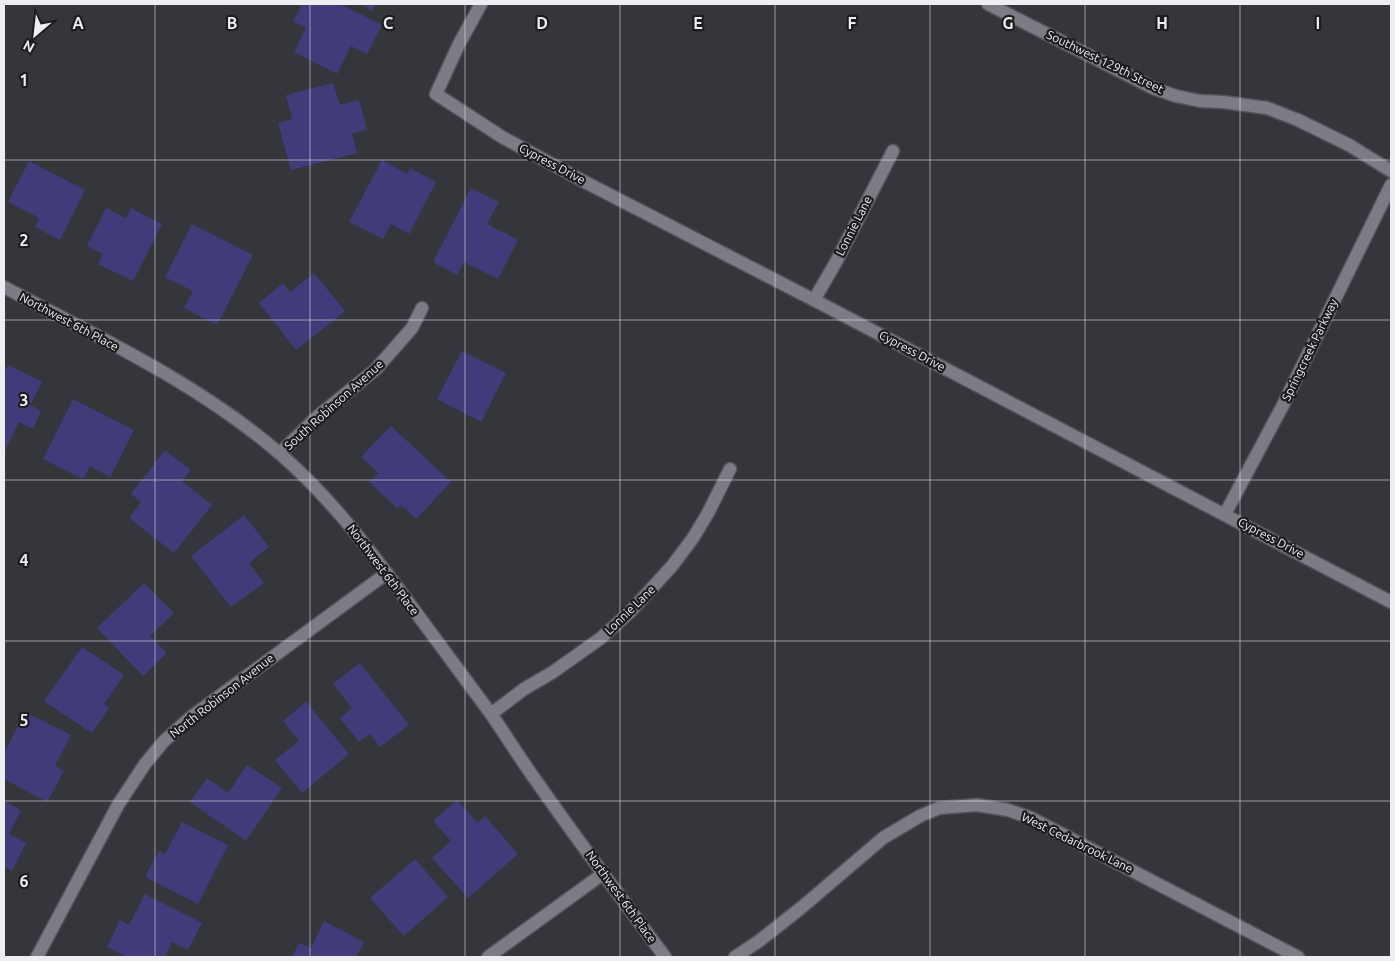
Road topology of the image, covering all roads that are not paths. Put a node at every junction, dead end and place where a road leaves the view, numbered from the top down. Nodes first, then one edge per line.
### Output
1 (481, 4) edge
2 (988, 4) edge
3 (893, 151) dead end
4 (1391, 171) edge
5 (1391, 185) edge
6 (4, 287) edge
7 (814, 300) junction
8 (422, 308) dead end
9 (280, 453) junction
10 (730, 469) dead end
11 (1225, 514) junction
12 (387, 573) junction
13 (1391, 602) edge
14 (491, 714) junction
15 (604, 873) junction
16 (38, 957) edge
17 (488, 957) edge
18 (664, 957) edge
19 (735, 957) edge
20 (1298, 957) edge

1 - 7 street, Cypress Drive
2 - 4 street, Southwest 129th Street
3 - 7 street, Lonnie Lane
5 - 11 street, Springcreek Parkway
6 - 9 street, Northwest 6th Place
7 - 11 street, Cypress Drive
8 - 9 street, South Robinson Avenue
9 - 12 street, Northwest 6th Place
10 - 14 street, Lonnie Lane
11 - 13 street, Cypress Drive
12 - 14 street, Northwest 6th Place
12 - 16 street, North Robinson Avenue
14 - 15 street, Northwest 6th Place
15 - 17 street
15 - 18 street, Northwest 6th Place
19 - 20 street, West Cedarbrook Lane

